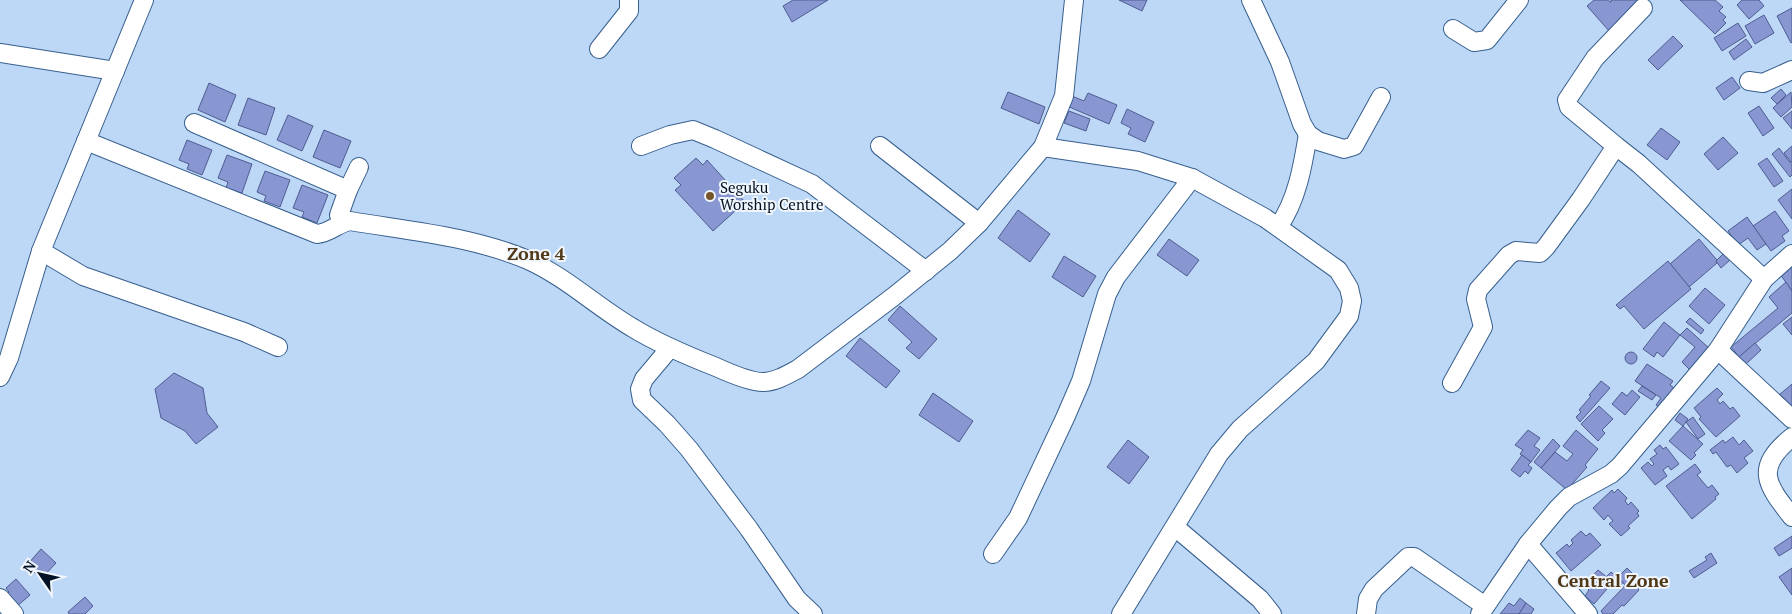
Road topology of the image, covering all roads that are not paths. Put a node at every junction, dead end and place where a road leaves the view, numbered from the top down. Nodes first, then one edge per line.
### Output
1 (144, 0) edge
2 (629, 0) edge
3 (1074, 0) edge
4 (1252, 0) edge
5 (1519, 0) edge
6 (1643, 8) dead end
7 (1453, 29) dead end
8 (599, 49) dead end
9 (0, 53) edge
10 (1792, 70) edge
11 (115, 71) junction
12 (1749, 81) dead end
13 (1381, 97) dead end
14 (194, 123) dead end
15 (1308, 134) junction
16 (86, 141) junction
17 (641, 146) dead end
18 (880, 146) dead end
19 (1616, 146) junction
20 (1043, 147) junction
21 (360, 167) dead end
22 (1192, 178) junction
23 (348, 190) junction
24 (343, 222) junction
25 (979, 223) junction
26 (1278, 227) junction
27 (41, 251) junction
28 (1792, 254) edge
29 (926, 270) junction
30 (1764, 279) junction
31 (278, 347) dead end
32 (670, 348) junction
33 (1718, 350) junction
34 (0, 377) edge
35 (1452, 383) dead end
36 (1792, 419) edge
37 (1792, 437) edge
38 (1792, 517) edge
39 (1175, 527) junction
40 (1528, 544) junction
41 (993, 554) dead end
42 (0, 598) edge
43 (1483, 610) edge
44 (14, 614) edge
45 (813, 614) edge
46 (1121, 614) edge
47 (1272, 614) edge
48 (1366, 614) edge
49 (1588, 614) edge

1 - 11 street
2 - 8 street
3 - 20 street
4 - 15 street
5 - 7 street
6 - 19 street
9 - 11 street
10 - 12 street
11 - 16 street
13 - 15 street
14 - 23 street
15 - 26 street
16 - 24 street
16 - 27 street
17 - 29 street
18 - 25 street
19 - 30 street
19 - 35 street
20 - 22 street
20 - 25 street
21 - 23 street
22 - 26 street
22 - 41 street
23 - 24 street
24 - 32 street
25 - 29 street
26 - 39 street
27 - 31 street
27 - 34 street
28 - 30 street
29 - 32 street
30 - 33 street
32 - 45 street
33 - 36 street
33 - 40 street
37 - 38 street
39 - 46 street
39 - 47 street
40 - 43 street
40 - 49 street
42 - 44 street
43 - 48 street

